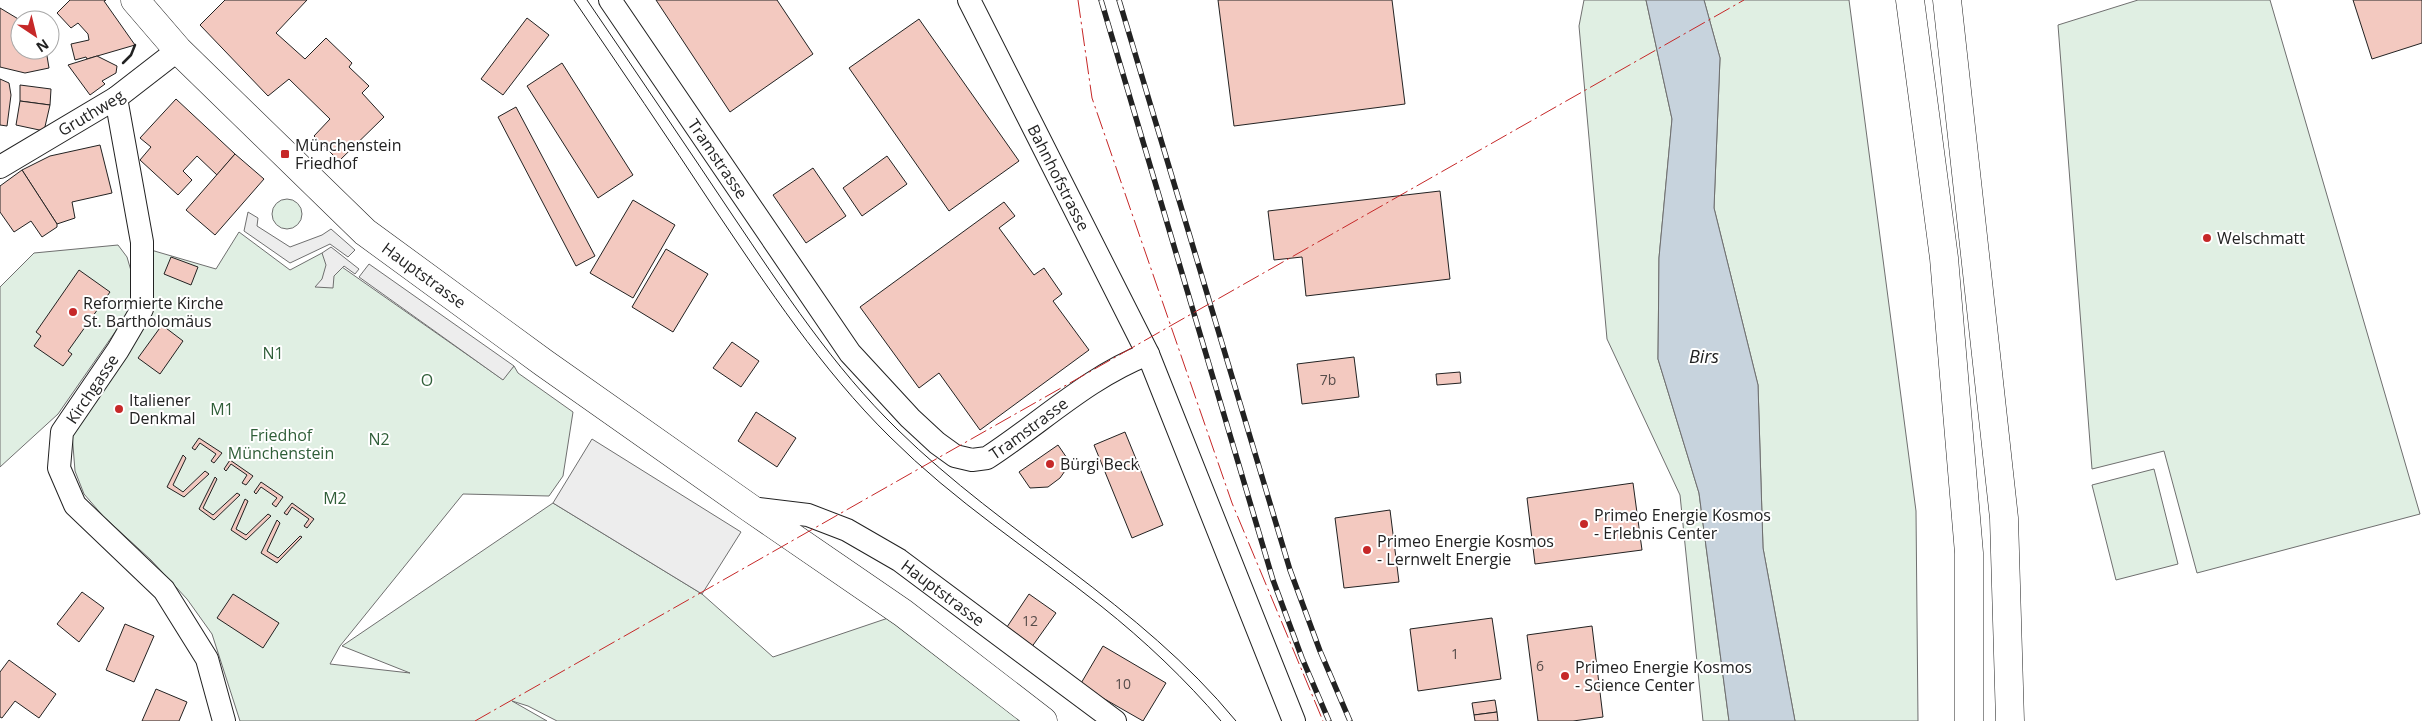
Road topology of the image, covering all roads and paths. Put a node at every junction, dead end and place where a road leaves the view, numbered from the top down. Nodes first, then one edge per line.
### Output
1 (610, 0) edge
2 (969, 0) edge
3 (1910, 0) edge
4 (1947, 0) edge
5 (142, 3) edge
6 (178, 50) junction
7 (116, 98) junction
8 (0, 167) edge
9 (1148, 354) junction
10 (750, 508) junction
11 (224, 721) edge
12 (1043, 721) edge
13 (1115, 721) edge
14 (1294, 721) edge
15 (1969, 721) edge
16 (2010, 721) edge

1 - 9 street, Tramstrasse
2 - 9 street, Bahnhofstrasse
3 - 15 main road
4 - 16 main road
5 - 6 main road, Hauptstrasse
6 - 7 street, Gruthweg
6 - 10 main road, Hauptstrasse
7 - 8 street, Gruthweg
7 - 11 street, Kirchgasse
9 - 14 street
10 - 12 main road, Hauptstrasse
10 - 13 street, Hauptstrasse

